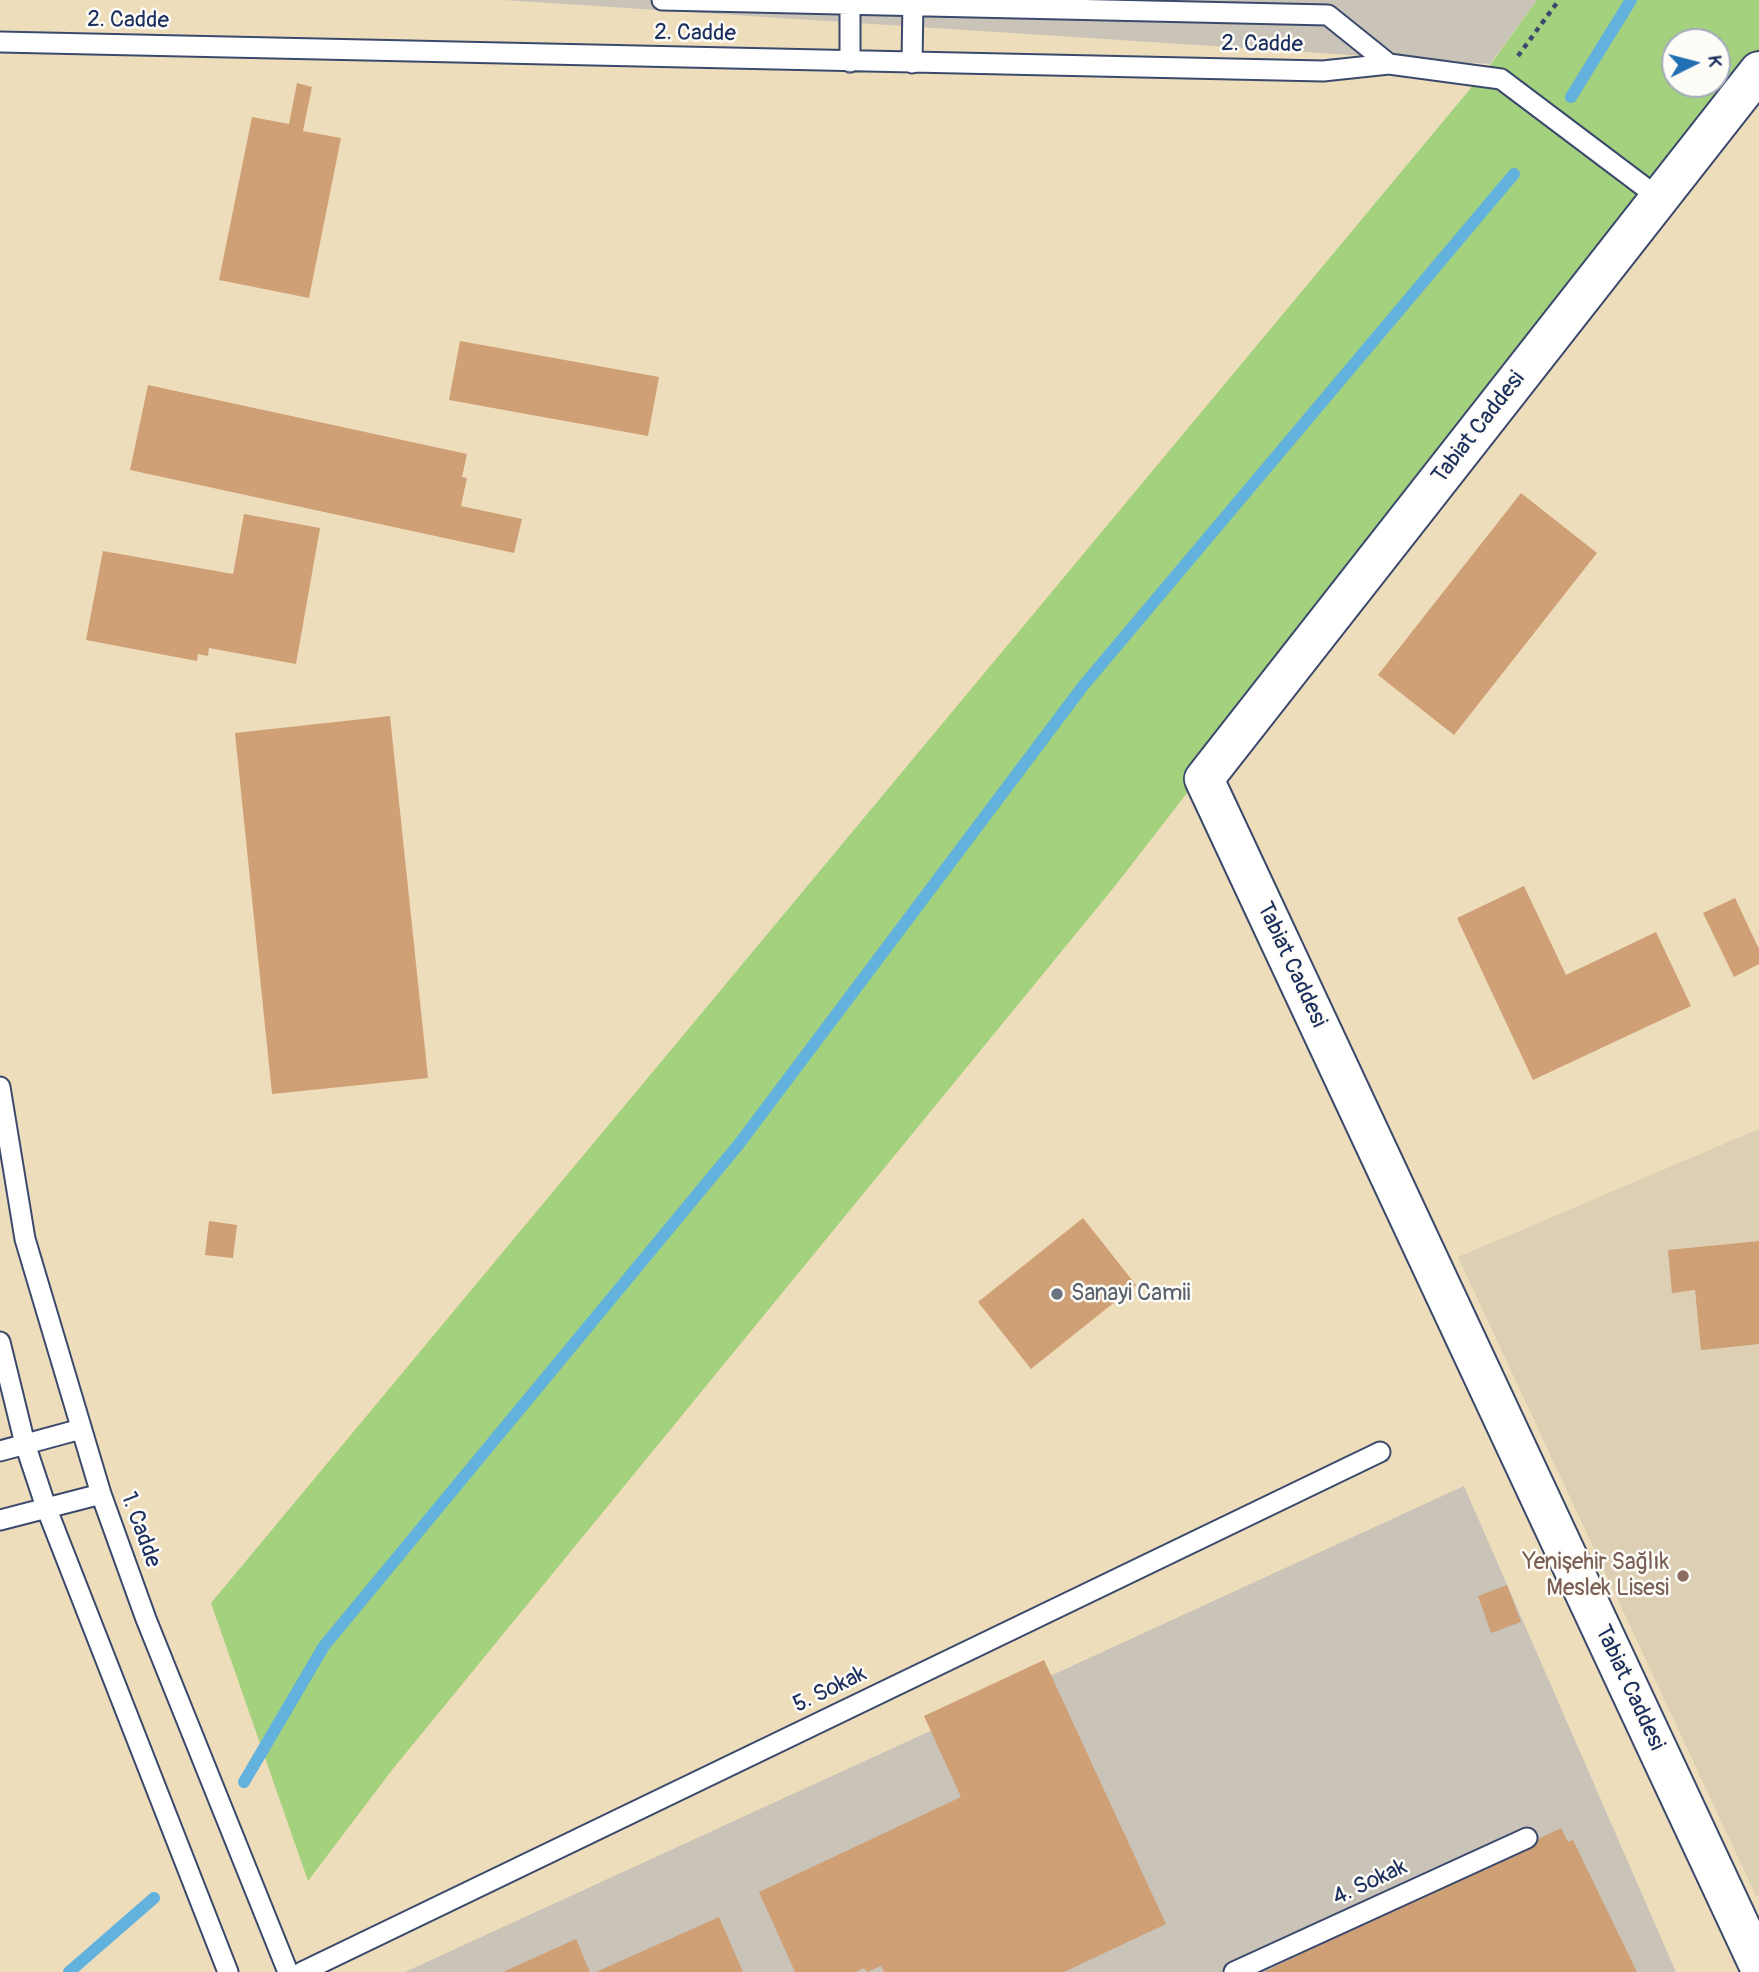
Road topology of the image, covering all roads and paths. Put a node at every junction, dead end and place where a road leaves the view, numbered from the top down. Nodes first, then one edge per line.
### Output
1 (662, 0) edge
2 (1559, 0) edge
3 (850, 2) edge
4 (913, 3) edge
5 (0, 43) edge
6 (850, 62) junction
7 (912, 63) junction
8 (1389, 64) junction
9 (1759, 71) edge
10 (1501, 79) junction
11 (1659, 198) junction
12 (0, 1087) edge
13 (0, 1342) edge
14 (81, 1429) junction
15 (25, 1444) junction
16 (0, 1451) edge
17 (1380, 1452) dead end
18 (101, 1494) junction
19 (46, 1507) junction
20 (0, 1520) edge
21 (1527, 1838) dead end
22 (1759, 1966) edge
23 (228, 1972) edge
24 (288, 1972) edge
25 (302, 1972) edge
26 (1234, 1972) edge

1 - 3 lane, 2. Cadde
2 - 10 path
3 - 4 lane, 2. Cadde
3 - 6 lane
4 - 7 lane
4 - 8 lane, 2. Cadde
5 - 6 lane, 2. Cadde
6 - 7 lane, 2. Cadde
7 - 8 lane, 2. Cadde
8 - 10 lane, 2. Cadde
9 - 11 street, Tabiat Caddesi
10 - 11 lane, 2. Cadde
11 - 22 street, Tabiat Caddesi
12 - 14 lane, 1. Cadde
13 - 15 lane
14 - 15 lane
14 - 18 lane, 1. Cadde
15 - 16 lane
15 - 19 lane
17 - 25 lane, 5. Sokak
18 - 19 lane
18 - 24 lane, 1. Cadde
19 - 20 lane
19 - 23 lane
21 - 26 lane, 4. Sokak

